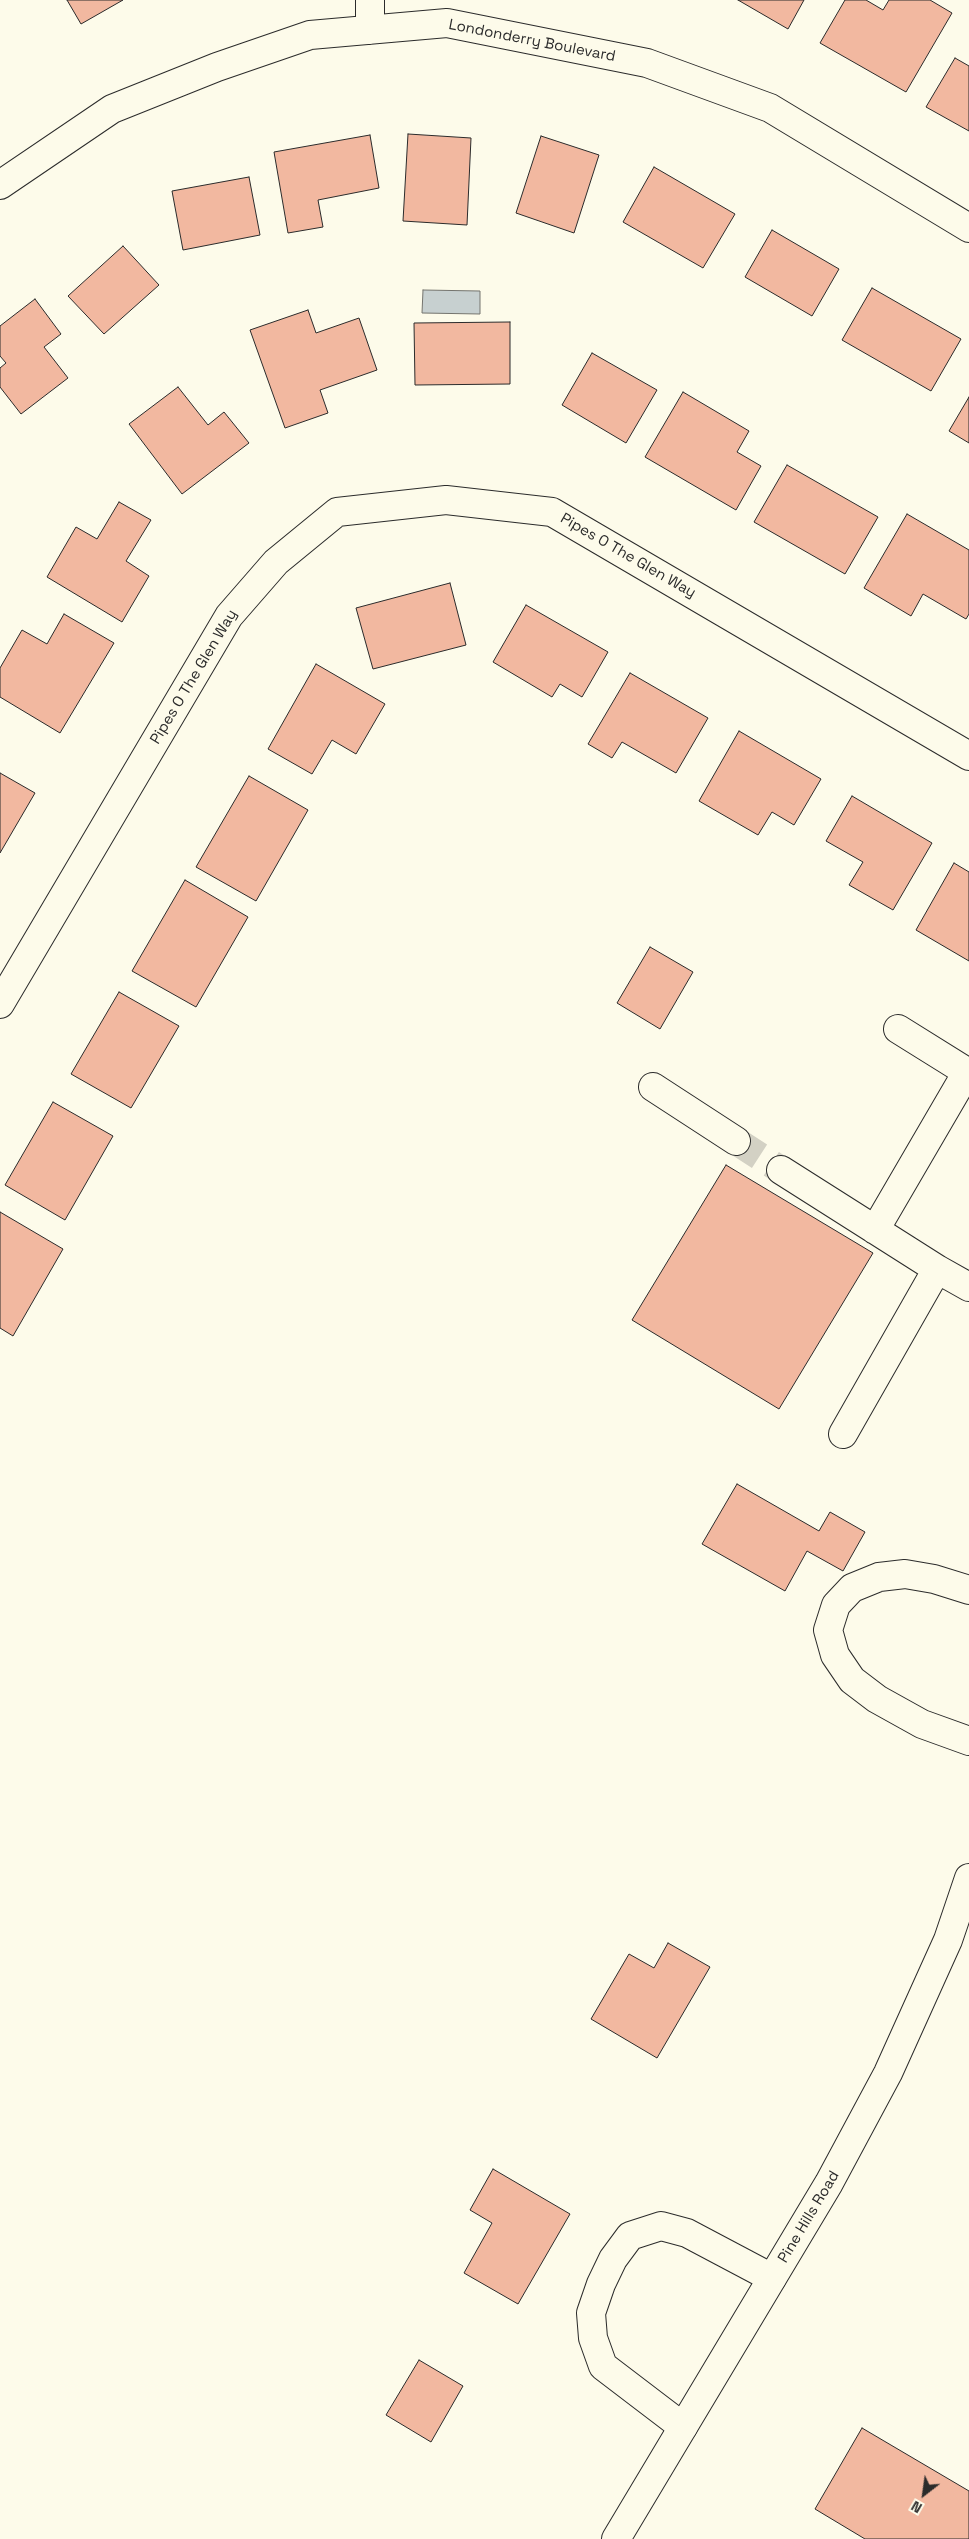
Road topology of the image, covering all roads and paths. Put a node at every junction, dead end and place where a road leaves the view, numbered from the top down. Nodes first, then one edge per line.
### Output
1 (370, 0) edge
2 (370, 30) junction
3 (0, 185) edge
4 (969, 228) edge
5 (969, 756) edge
6 (10, 966) edge
7 (0, 1004) edge
8 (898, 1029) dead end
9 (653, 1087) dead end
10 (736, 1141) tunnel mouth
11 (781, 1170) tunnel mouth
12 (875, 1230) junction
13 (936, 1269) junction
14 (969, 1287) edge
15 (843, 1434) dead end
16 (969, 1590) edge
17 (969, 1740) edge
18 (969, 1878) edge
19 (772, 2278) junction
20 (683, 2427) junction
21 (616, 2539) edge

1 - 2 street
2 - 3 street, Londonderry Boulevard
2 - 4 street, Londonderry Boulevard
5 - 6 street, Pipes O The Glen Way
6 - 7 street, Pipes O The Glen Way
8 - 12 street
9 - 10 street
11 - 12 street
12 - 13 street
13 - 14 street
13 - 15 street
16 - 17 street
18 - 19 street, Pine Hills Road
19 - 20 street, Pine Hills Road
19 - 20 street
20 - 21 street, Pine Hills Road

